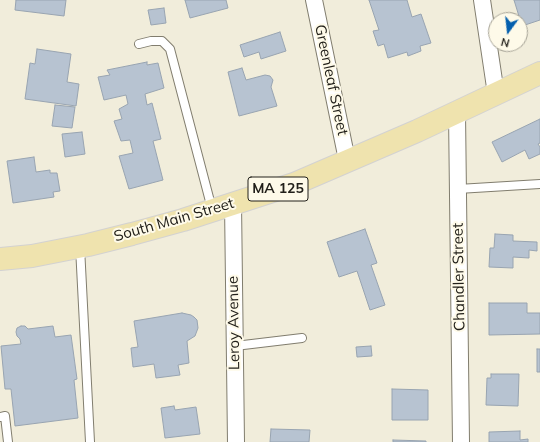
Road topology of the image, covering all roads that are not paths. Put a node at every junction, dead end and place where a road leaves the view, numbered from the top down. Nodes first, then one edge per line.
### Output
1 (314, 0) edge
2 (482, 0) edge
3 (140, 44) dead end
4 (540, 73) edge
5 (496, 94) junction
6 (457, 113) junction
7 (347, 160) junction
8 (540, 184) edge
9 (458, 189) junction
10 (233, 203) junction
11 (213, 210) junction
12 (80, 246) junction
13 (0, 259) edge
14 (302, 338) dead end
15 (235, 346) junction
16 (0, 417) edge
17 (8, 442) edge
18 (90, 442) edge
19 (236, 442) edge
20 (461, 442) edge

1 - 7 street, Greenleaf Street
2 - 5 street
3 - 11 lane
4 - 5 main road, South Main Street / MA 125
5 - 6 main road, South Main Street / MA 125
6 - 7 main road, South Main Street / MA 125
6 - 9 street, Chandler Street
7 - 10 main road, South Main Street / MA 125
8 - 9 lane
9 - 20 street, Chandler Street
10 - 11 main road, South Main Street / MA 125
10 - 15 street, Leroy Avenue
11 - 12 main road, South Main Street / MA 125
12 - 13 main road, South Main Street / MA 125
12 - 18 lane
14 - 15 lane
15 - 19 street, Leroy Avenue
16 - 17 lane

